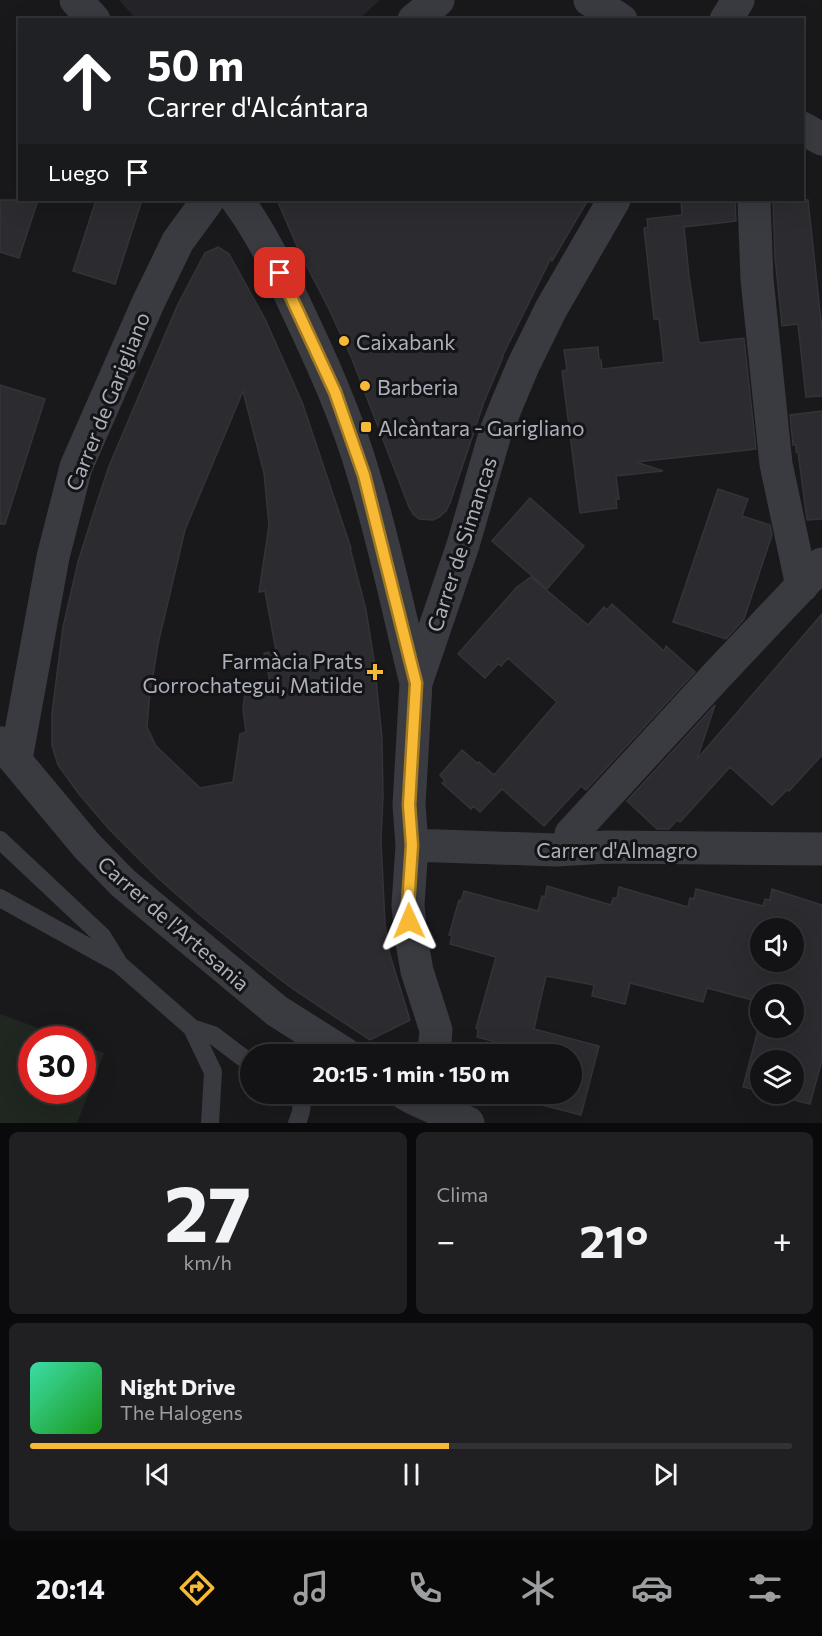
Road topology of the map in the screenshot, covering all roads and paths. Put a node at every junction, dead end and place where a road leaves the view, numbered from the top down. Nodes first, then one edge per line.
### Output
1 (76, 0) edge
2 (438, 0) edge
3 (590, 0) edge
4 (738, 0) edge
5 (92, 18) edge
6 (416, 18) edge
7 (618, 18) edge
8 (727, 18) edge
9 (804, 129) edge
10 (822, 139) edge
11 (207, 201) edge
12 (238, 201) edge
13 (613, 201) edge
14 (754, 201) edge
15 (812, 575) edge
16 (416, 683) junction
17 (5, 756) edge
18 (571, 834) dead end
19 (0, 840) edge
20 (412, 845) junction
21 (822, 849) edge
22 (0, 898) edge
23 (119, 964) junction
24 (192, 1028) junction
25 (329, 1044) edge
26 (435, 1044) edge
27 (240, 1055) edge
28 (301, 1104) edge
29 (416, 1104) edge
30 (210, 1123) edge
31 (297, 1123) edge
32 (468, 1123) edge

1 - 5 street
2 - 6 street
3 - 7 street
4 - 8 street
9 - 10 street
11 - 17 street, Carrer de Garigliano
12 - 16 street
13 - 16 street, Carrer de Simancas
14 - 15 street
15 - 18 street
16 - 20 street, Carrer de Simancas
17 - 25 street, Carrer de l'Artesania
19 - 23 lane
20 - 21 street, Carrer d'Almagro
20 - 26 street, Carrer de Simancas
22 - 23 lane
23 - 24 lane
24 - 27 lane
24 - 30 lane
28 - 31 lane
29 - 32 street

